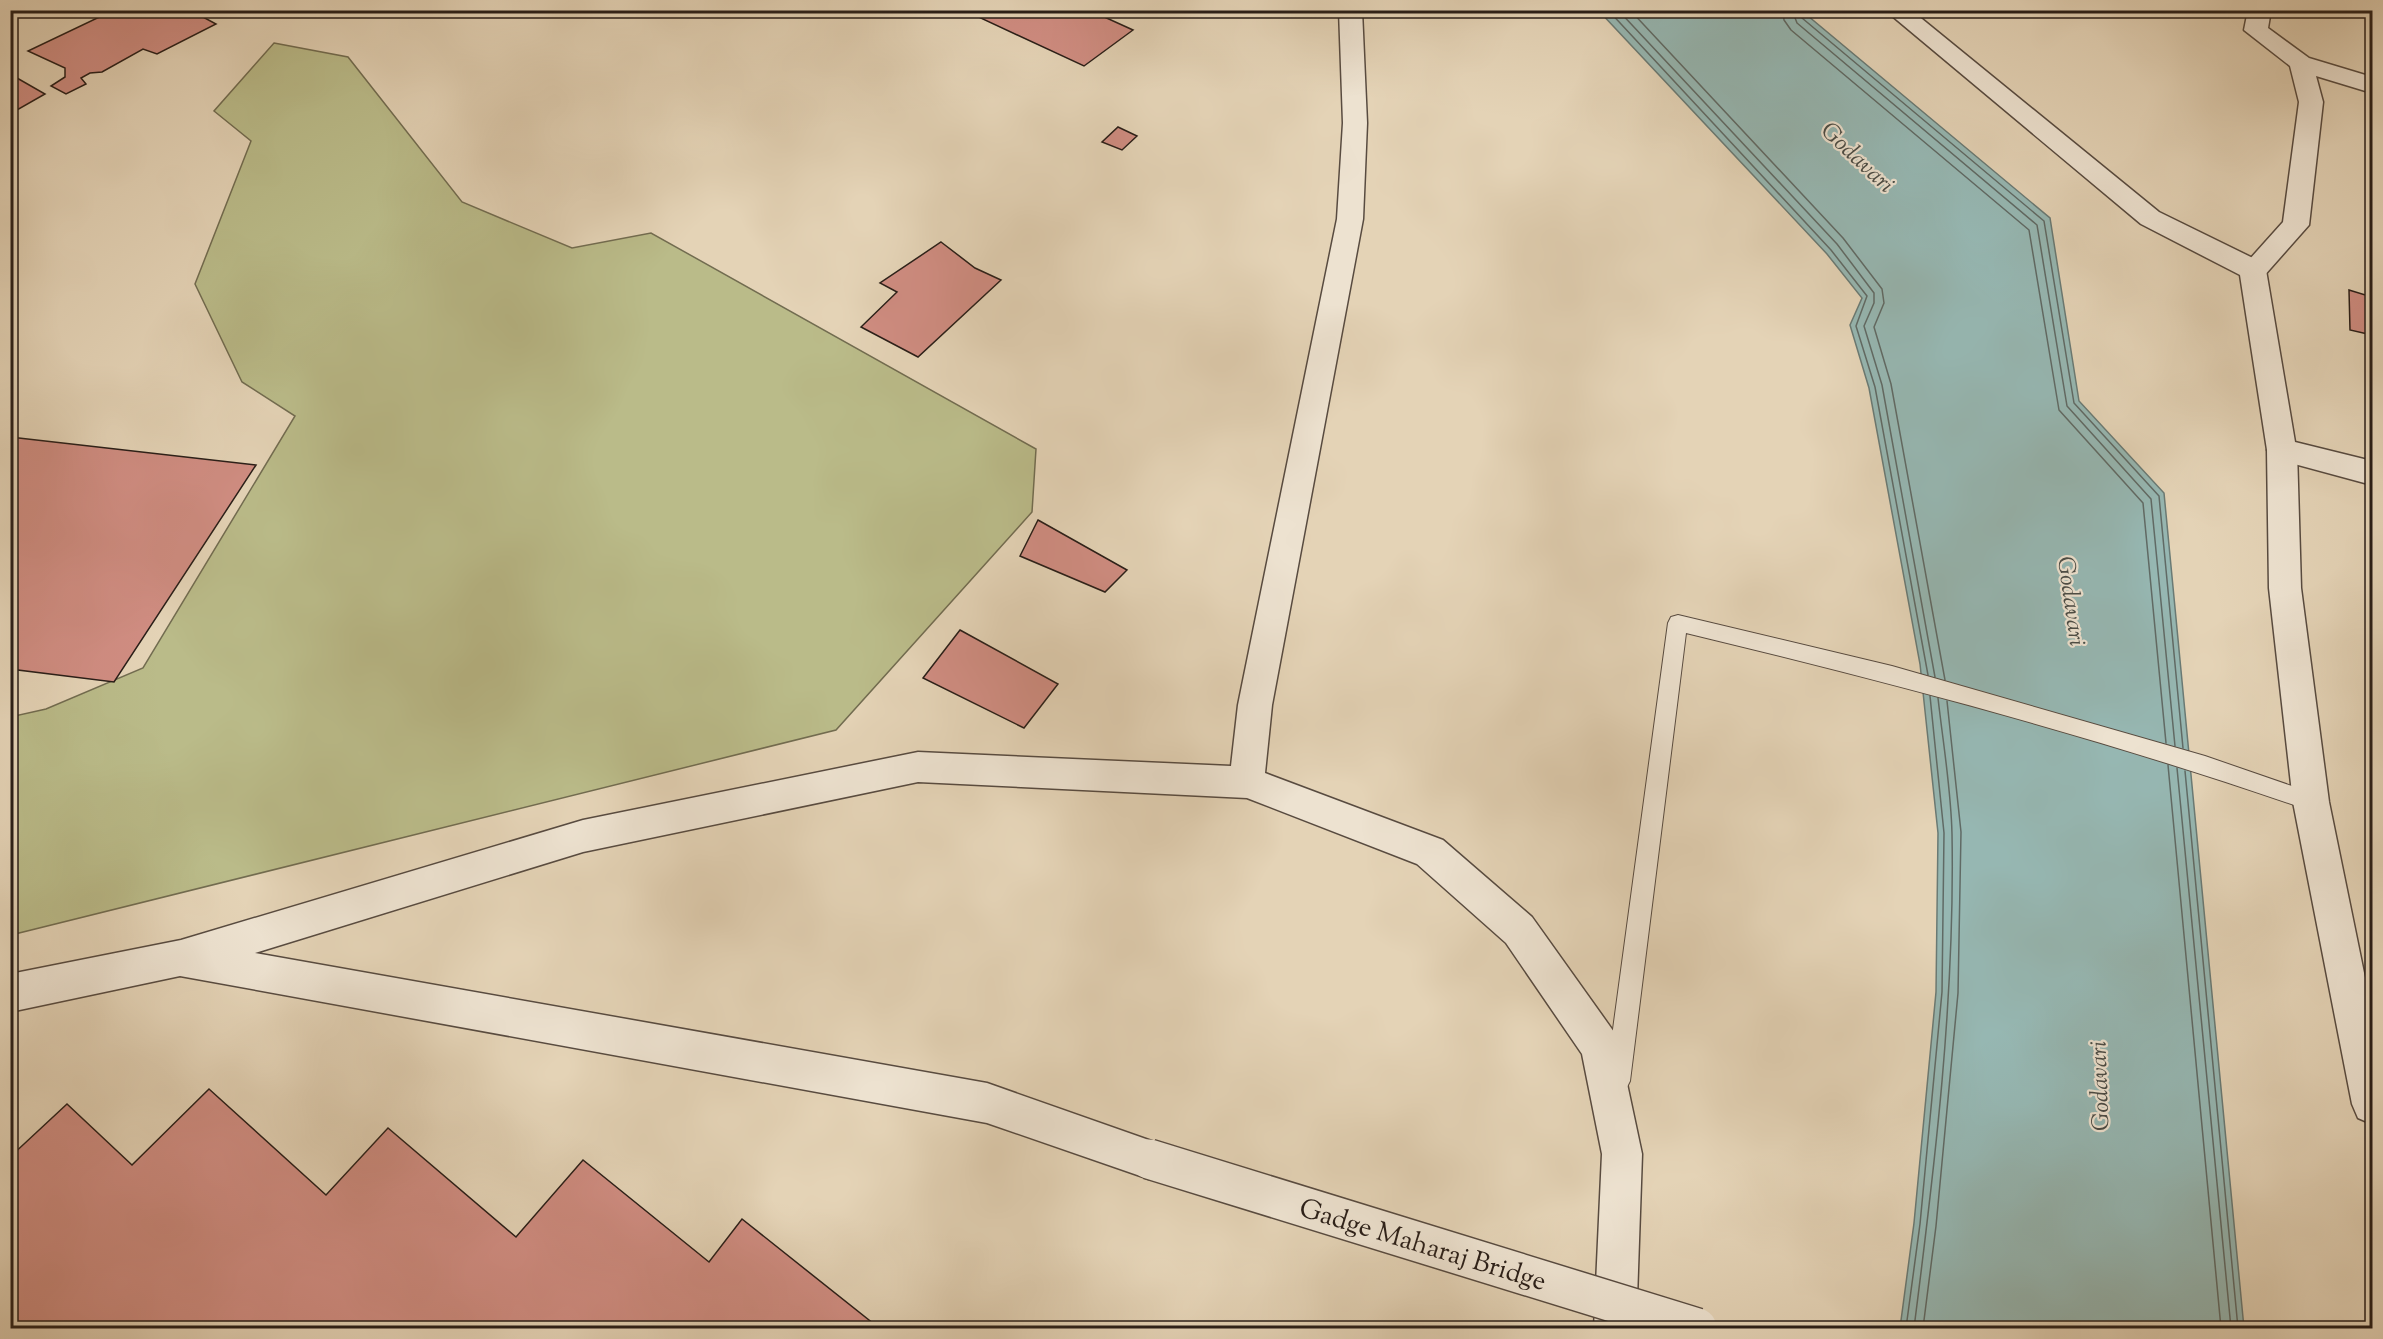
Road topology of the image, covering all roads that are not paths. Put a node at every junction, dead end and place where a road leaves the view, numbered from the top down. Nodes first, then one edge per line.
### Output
1 (1350, 10) edge
2 (1896, 10) edge
3 (2260, 10) edge
4 (2301, 63) junction
5 (2373, 85) edge
6 (2253, 270) junction
7 (2282, 450) junction
8 (2373, 473) edge
9 (1247, 782) junction
10 (2311, 802) junction
11 (180, 958) junction
12 (10, 993) edge
13 (2373, 1104) edge
14 (1613, 1113) junction
15 (1615, 1329) edge
16 (1697, 1329) edge

1 - 9 street
2 - 6 street
3 - 4 street
4 - 5 street
4 - 6 street
6 - 7 street
7 - 8 street
7 - 10 street
9 - 11 street
9 - 14 street
10 - 13 street
10 - 14 lane
11 - 12 street
11 - 16 street, Gadge Maharaj Bridge, bridge
14 - 15 street

